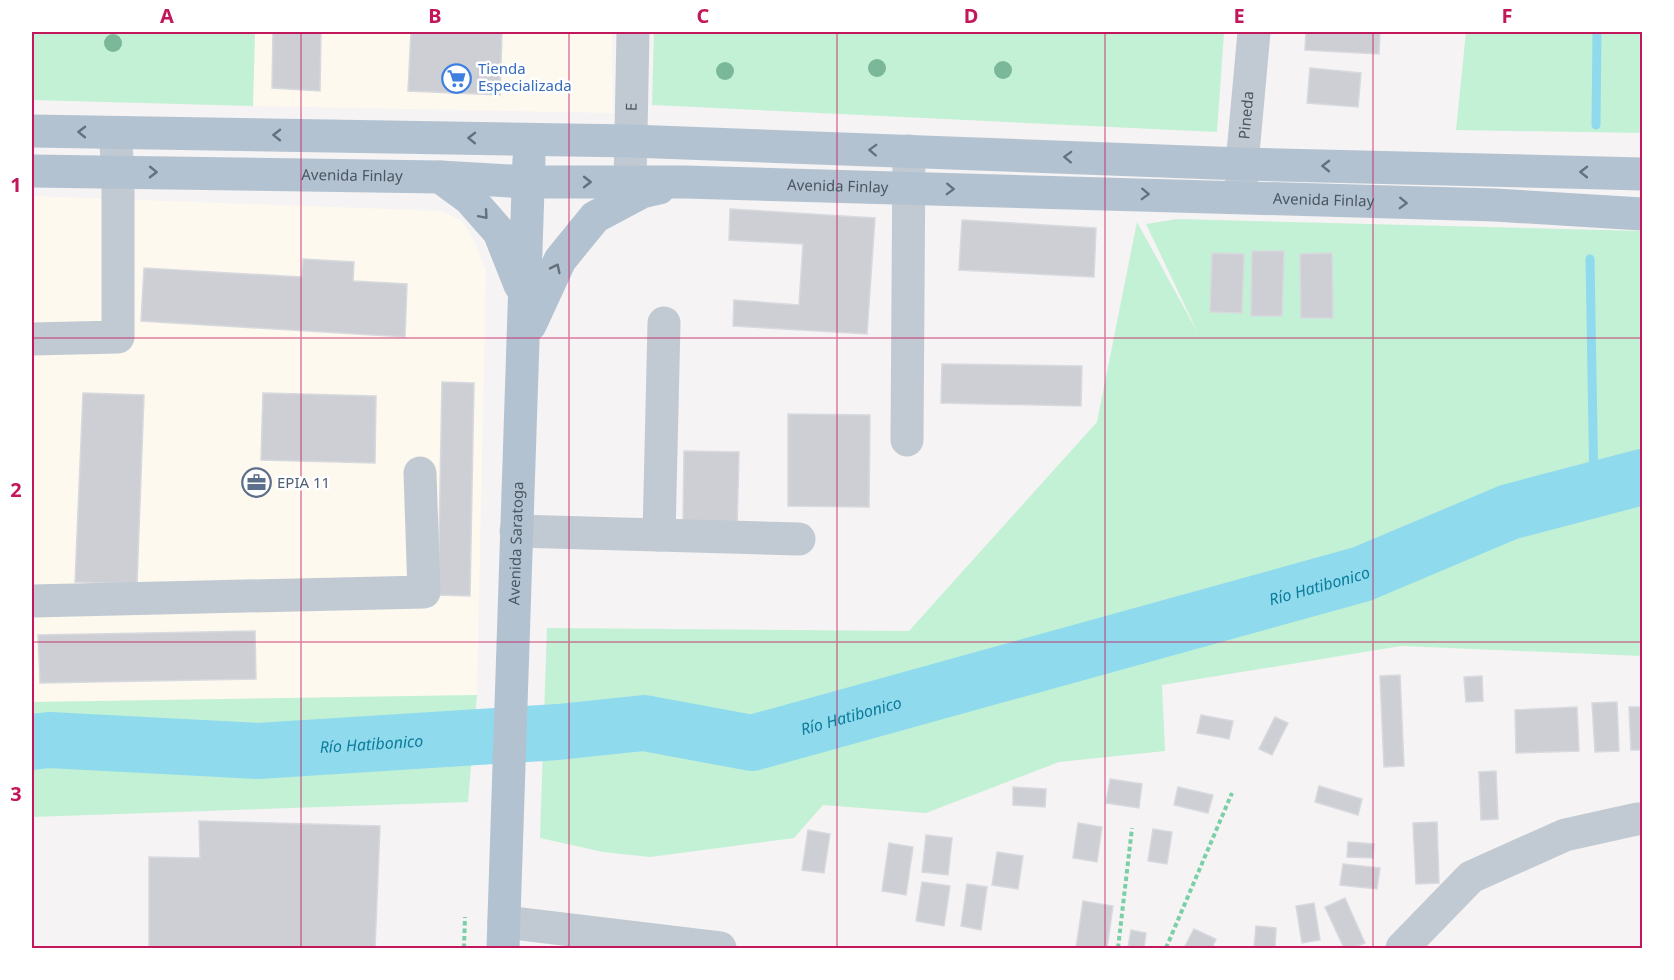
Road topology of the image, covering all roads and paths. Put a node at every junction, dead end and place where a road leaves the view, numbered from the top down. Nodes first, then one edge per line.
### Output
1 (633, 32) edge
2 (1254, 32) edge
3 (32, 131) edge
4 (115, 133) junction
5 (530, 139) junction
6 (631, 141) junction
7 (909, 151) junction
8 (1242, 164) junction
9 (32, 171) edge
10 (118, 171) junction
11 (1642, 174) edge
12 (440, 177) junction
13 (528, 182) junction
14 (630, 182) junction
15 (685, 182) junction
16 (909, 188) junction
17 (1241, 197) junction
18 (1642, 214) edge
19 (525, 297) junction
20 (664, 323) dead end
21 (32, 339) edge
22 (523, 340) junction
23 (907, 440) dead end
24 (420, 473) dead end
25 (516, 531) junction
26 (659, 535) junction
27 (799, 539) dead end
28 (32, 601) edge
29 (1232, 793) dead end
30 (1642, 819) edge
31 (1132, 828) dead end
32 (465, 917) dead end
33 (503, 935) edge
34 (464, 948) edge
35 (720, 948) edge
36 (1118, 948) edge
37 (1166, 948) edge
38 (1402, 948) edge

1 - 6 street, E
2 - 8 street, Pineda
4 -> 3 main road
5 -> 4 main road
4 - 10 street
5 - 6 main road
5 - 13 main road, Avenida Saratoga
7 -> 6 main road
6 - 14 street, E
8 -> 7 main road
7 - 16 street
11 -> 8 main road
8 - 17 street, Pineda
9 - 10 main road, Avenida Finlay
10 -> 12 main road, Avenida Finlay
10 - 21 street
12 - 13 main road, Avenida Finlay
12 -> 19 main road
13 -> 14 main road, Avenida Finlay
13 - 19 main road, Avenida Saratoga
14 - 15 main road, Avenida Finlay
15 - 16 main road, Avenida Finlay
22 -> 15 main road
16 -> 17 main road, Avenida Finlay
16 - 23 street
17 -> 18 main road, Avenida Finlay
19 - 22 main road, Avenida Saratoga
20 - 26 street
22 - 25 main road, Avenida Saratoga
24 - 28 street
25 - 26 street
25 - 33 main road, Avenida Saratoga
26 - 27 street
29 - 37 path
30 - 38 street
31 - 36 path
32 - 34 path
33 - 35 street

